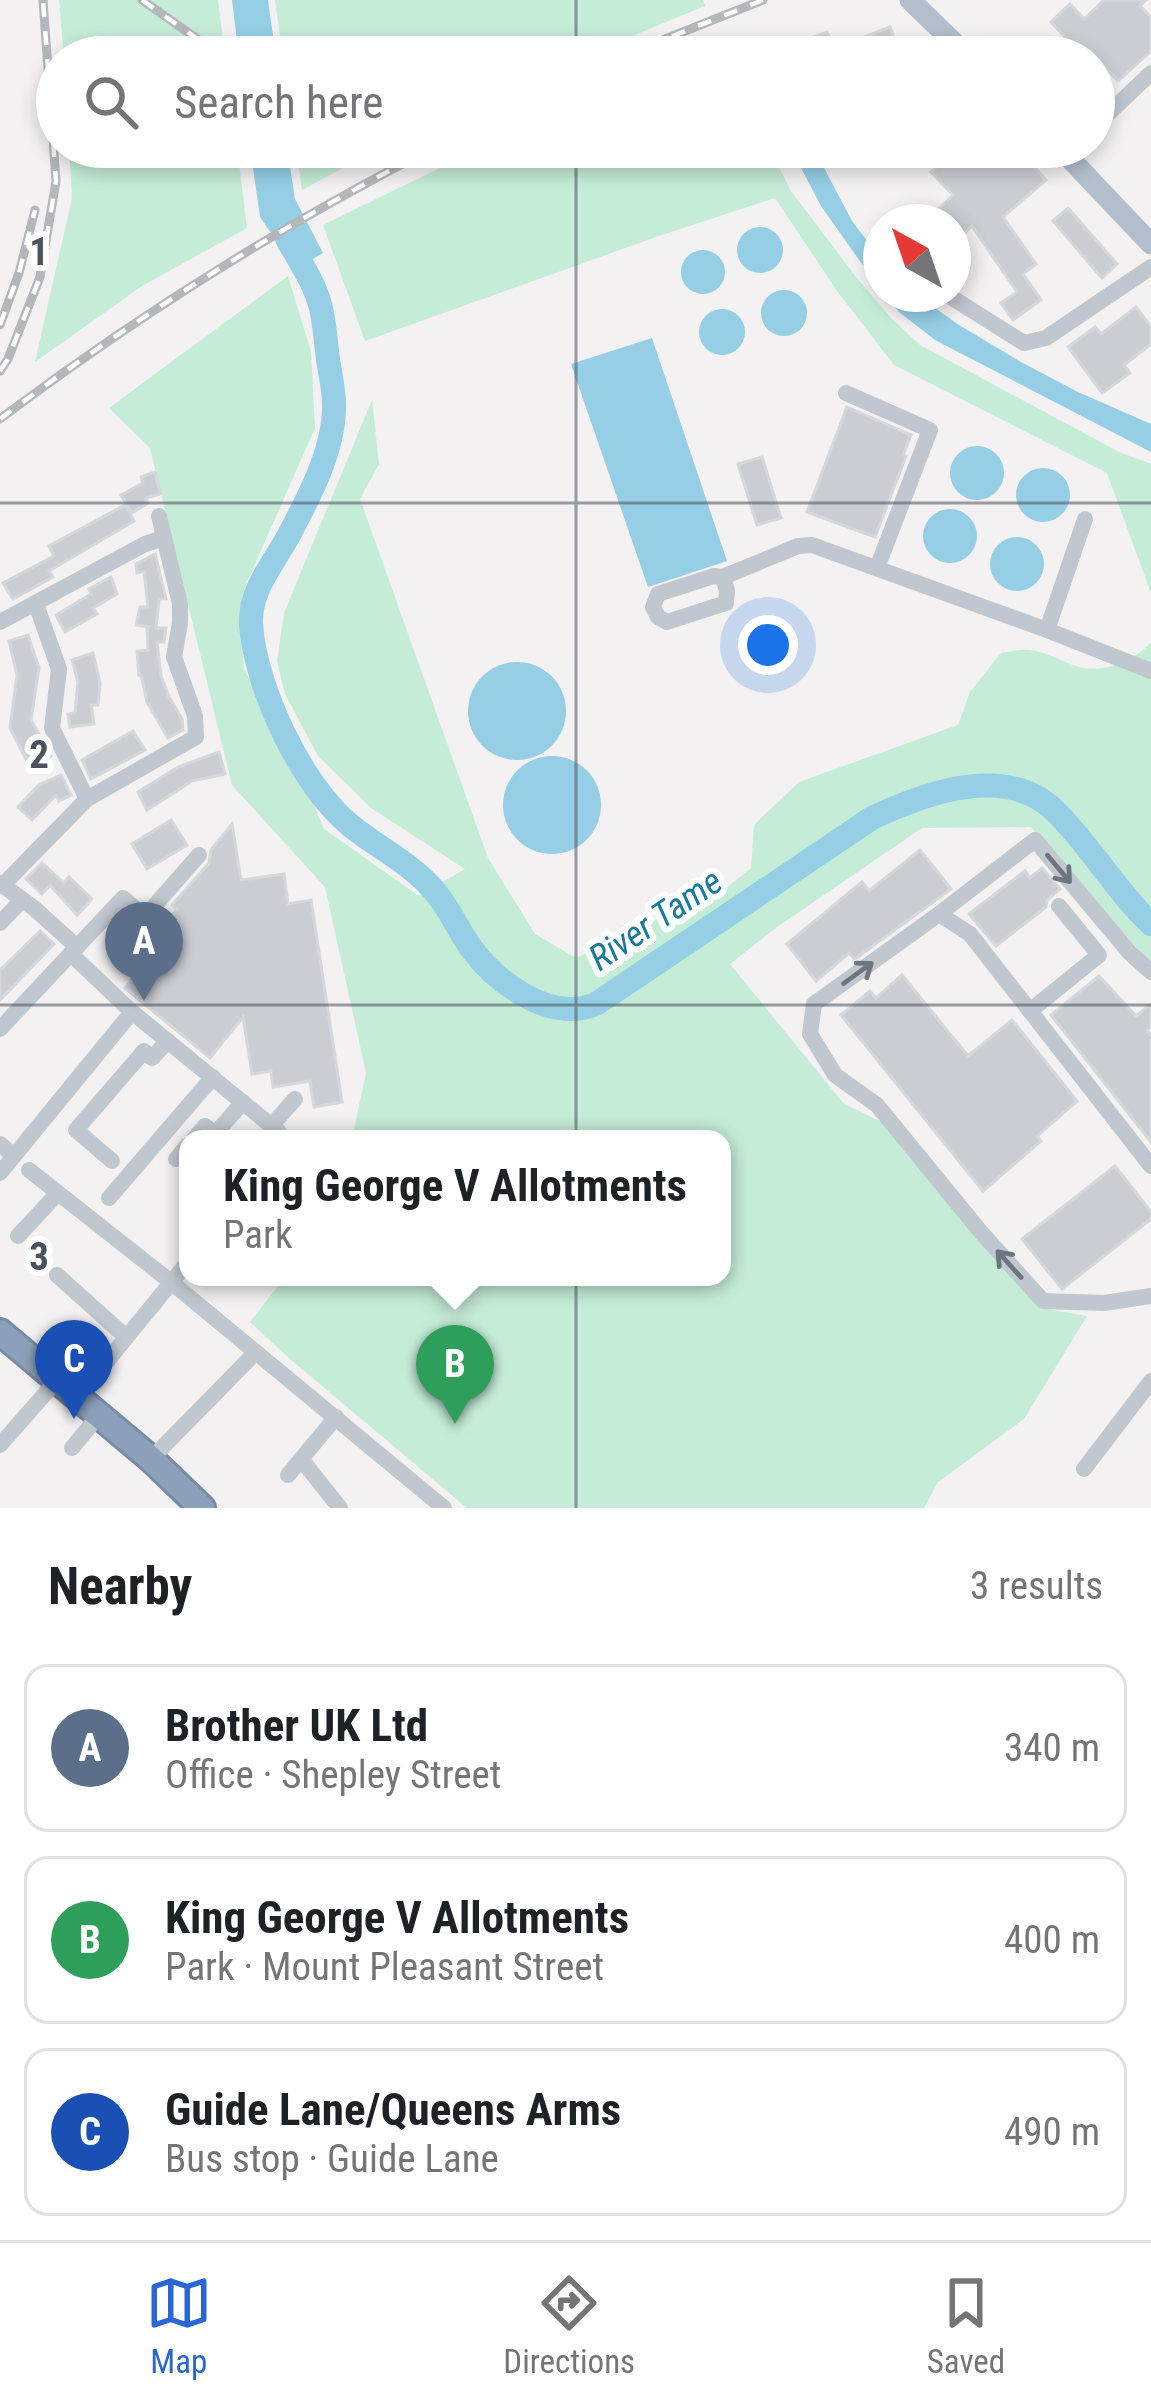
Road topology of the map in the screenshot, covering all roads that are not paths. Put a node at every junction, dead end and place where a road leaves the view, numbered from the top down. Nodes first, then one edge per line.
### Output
1 (910, 0) edge
2 (947, 36) edge
3 (1151, 73) edge
4 (1115, 107) edge
5 (1083, 168) edge
6 (1151, 244) edge
7 (1151, 267) edge
8 (971, 310) edge
9 (846, 393) dead end
10 (159, 516) dead end
11 (1085, 519) dead end
12 (164, 538) junction
13 (877, 568) junction
14 (723, 577) dead end
15 (36, 604) junction
16 (0, 622) edge
17 (1047, 630) junction
18 (1151, 671) edge
19 (87, 799) junction
20 (199, 854) dead end
21 (1, 884) edge
22 (22, 900) junction
23 (1059, 906) dead end
24 (939, 914) junction
25 (145, 917) junction
26 (0, 923) edge
27 (120, 945) dead end
28 (74, 951) junction
29 (1151, 972) edge
30 (1030, 1011) junction
31 (131, 1012) junction
32 (0, 1029) edge
33 (168, 1041) junction
34 (213, 1077) junction
35 (295, 1099) dead end
36 (243, 1102) junction
37 (222, 1130) edge
38 (7, 1150) edge
39 (112, 1161) dead end
40 (1151, 1166) edge
41 (29, 1170) dead end
42 (0, 1173) edge
43 (58, 1193) junction
44 (109, 1198) dead end
45 (18, 1236) dead end
46 (179, 1273) edge
47 (57, 1275) dead end
48 (171, 1282) junction
49 (1151, 1296) edge
50 (0, 1331) edge
51 (126, 1336) junction
52 (255, 1353) junction
53 (103, 1366) dead end
54 (58, 1379) junction
55 (1151, 1382) edge
56 (99, 1414) junction
57 (336, 1417) junction
58 (0, 1444) edge
59 (72, 1448) dead end
60 (151, 1459) junction
61 (301, 1459) junction
62 (1084, 1469) dead end
63 (288, 1475) dead end
64 (202, 1508) edge
65 (340, 1508) edge
66 (444, 1508) edge

1 - 2 main road
3 - 4 street
5 - 6 main road
7 - 8 street
9 - 13 street
10 - 12 street
11 - 17 street
12 - 15 street
12 - 19 street
13 - 14 street
13 - 17 street
15 - 16 street
15 - 19 street
17 - 18 street
19 - 21 street
20 - 25 street
21 - 22 street
22 - 26 street
22 - 28 street
23 - 30 street
24 -> 29 street
24 - 30 street
49 -> 24 street
25 - 27 street
25 - 28 street
28 - 31 street
28 - 32 street
30 - 40 street
31 - 33 street
31 - 38 street
33 - 34 street
33 - 39 street
34 - 36 street
34 - 44 street
35 - 36 street
36 - 37 street
38 - 42 street
41 - 43 street
43 - 45 street
43 - 48 street
46 - 48 street
47 - 51 street
48 - 51 street
48 - 52 street
50 - 54 highway
51 - 53 street
52 - 57 street
52 - 60 street
54 - 56 highway
54 - 58 street
55 - 62 street
56 - 59 street
56 - 60 highway
57 - 61 street
57 - 66 street
60 - 64 highway
61 - 63 street
61 - 65 street

